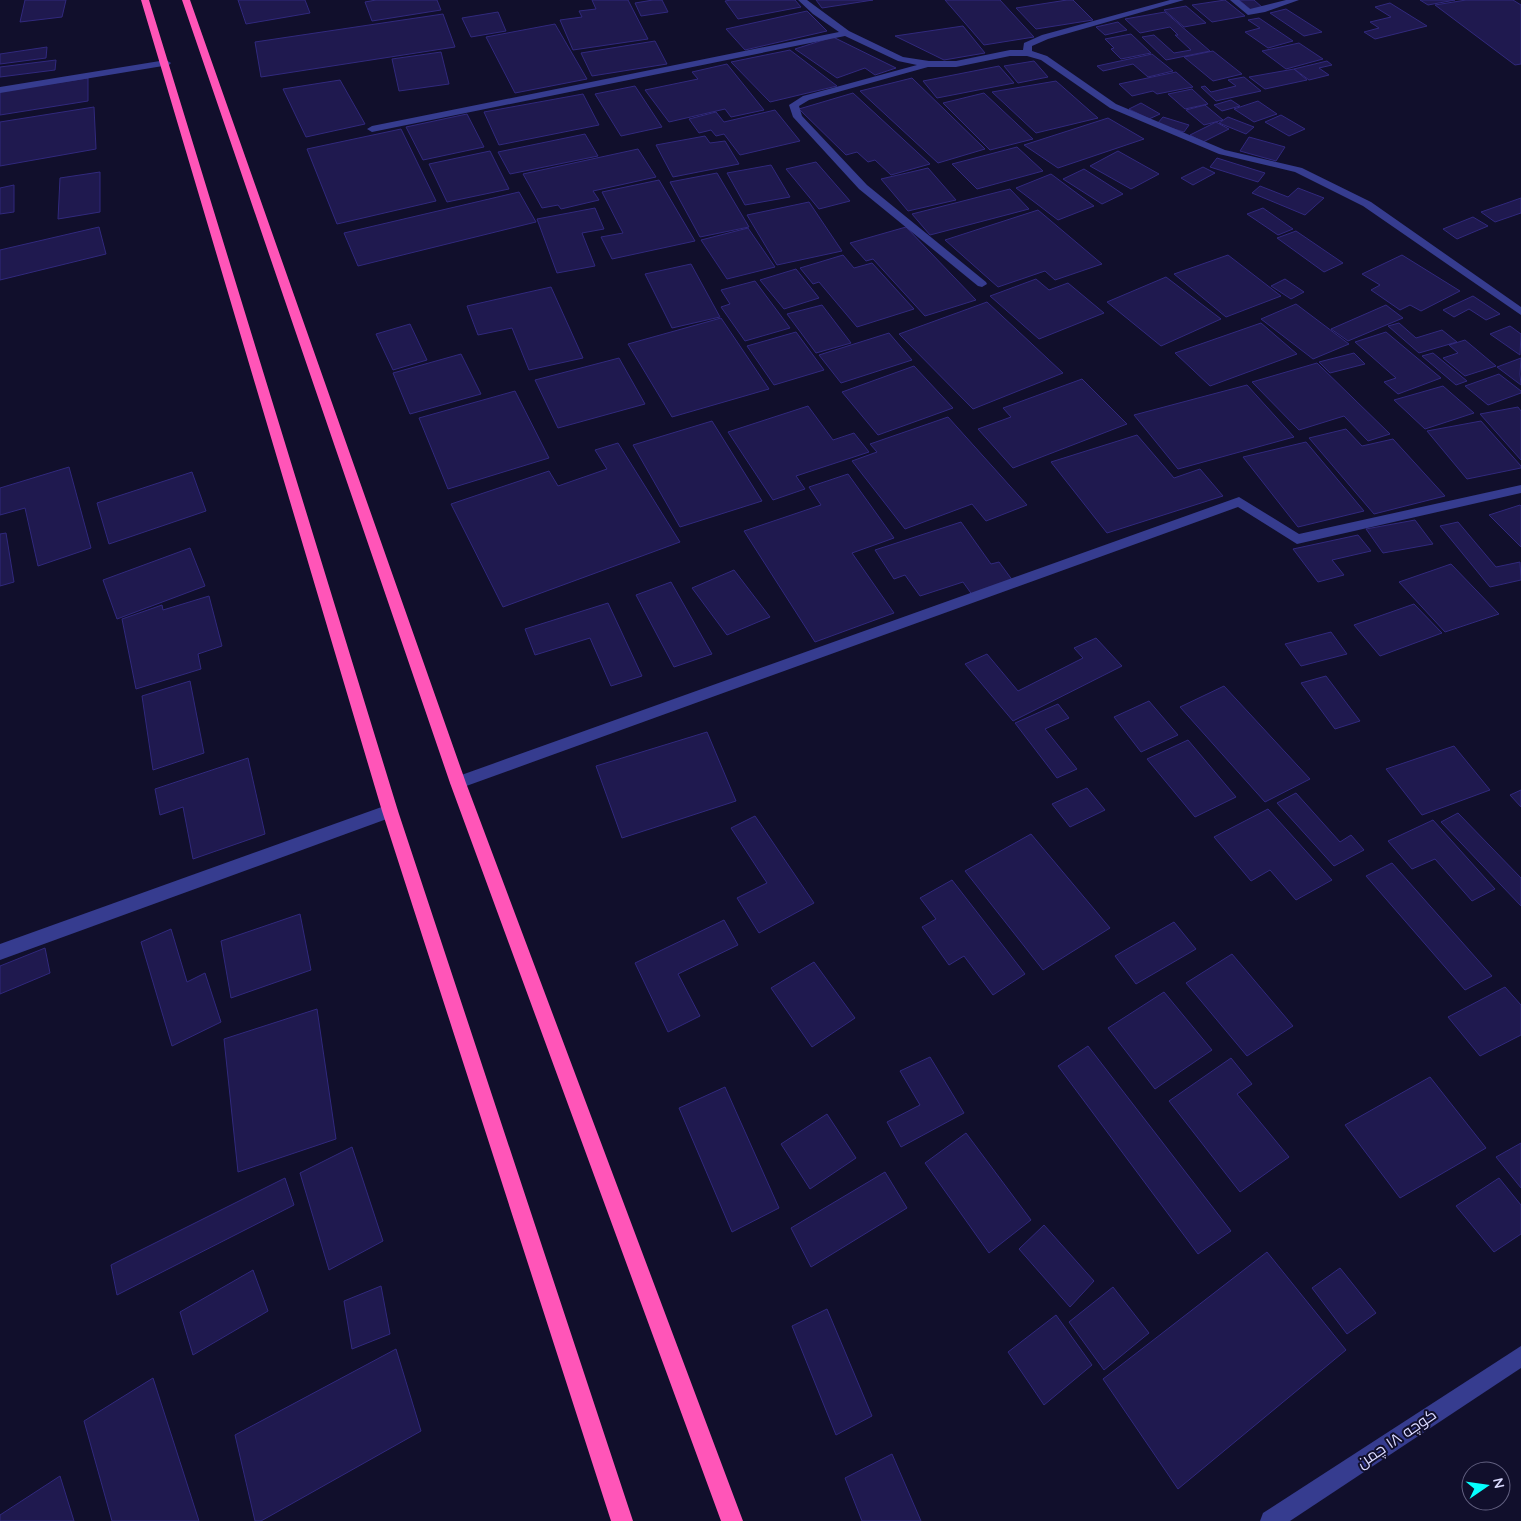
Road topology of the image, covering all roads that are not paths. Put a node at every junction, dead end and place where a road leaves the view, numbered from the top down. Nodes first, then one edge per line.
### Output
1 (145, 0) edge
2 (186, 0) edge
3 (802, 0) edge
4 (1180, 0) edge
5 (1234, 0) edge
6 (1295, 0) edge
7 (846, 33) junction
8 (1028, 53) junction
9 (166, 63) junction
10 (930, 64) junction
11 (0, 90) edge
12 (372, 129) dead end
13 (982, 284) dead end
14 (1521, 312) edge
15 (1521, 489) edge
16 (458, 783) junction
17 (390, 811) junction
18 (0, 952) edge
19 (1521, 1356) edge
20 (622, 1521) edge
21 (732, 1521) edge
22 (1271, 1521) edge

1 - 9 highway
2 - 16 highway
3 - 7 street
4 - 8 street
5 - 6 street
7 - 10 street
7 - 12 street
8 - 10 street
8 - 14 street
9 - 11 street
9 - 17 highway
10 - 13 street
15 - 16 street
16 - 21 highway
17 - 18 street
17 - 20 highway
19 - 22 street, كوچه ١٨ چمن

